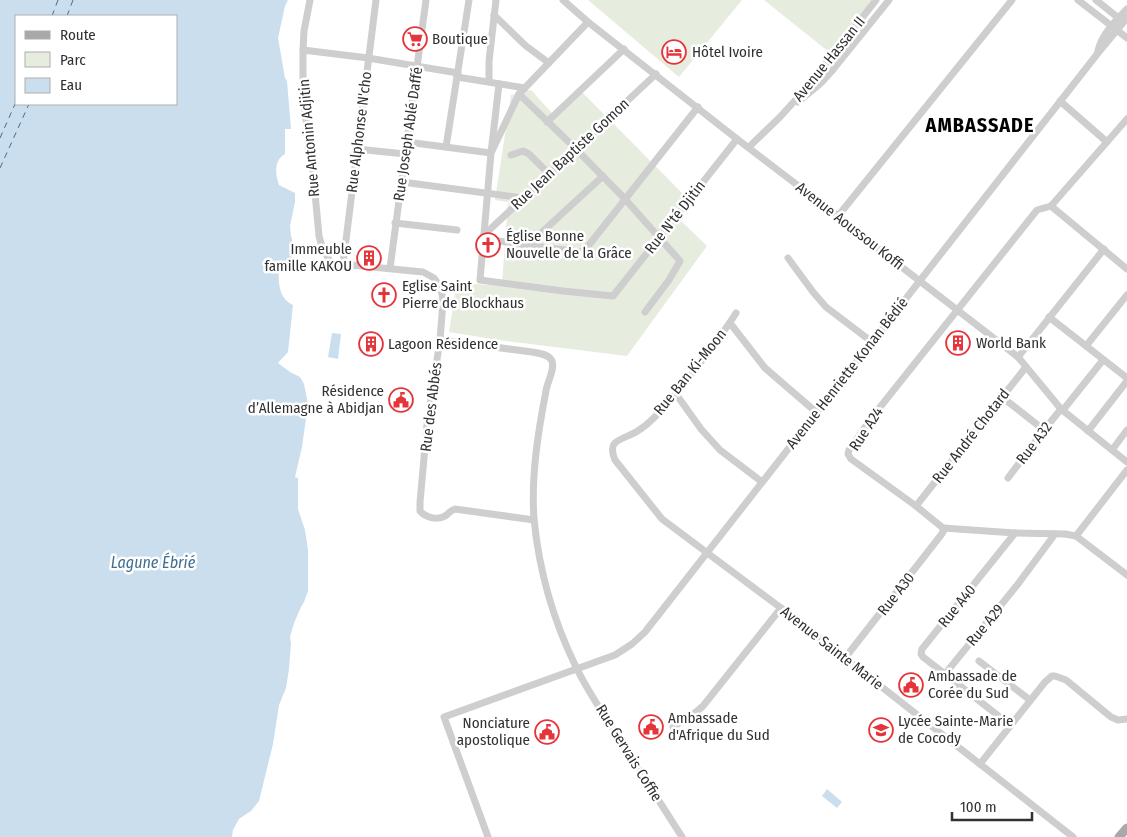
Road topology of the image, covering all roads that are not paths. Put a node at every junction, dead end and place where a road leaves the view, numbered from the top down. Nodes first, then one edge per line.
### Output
1 (310, 0) edge
2 (376, 0) edge
3 (426, 0) edge
4 (469, 0) edge
5 (496, 0) edge
6 (564, 0) edge
7 (876, 0) edge
8 (889, 0) edge
9 (1012, 0) edge
10 (1078, 0) edge
11 (1096, 0) edge
12 (1127, 9) edge
13 (494, 15) junction
14 (1124, 21) edge
15 (588, 22) junction
16 (1115, 28) junction
17 (1127, 38) edge
18 (624, 49) junction
19 (303, 50) junction
20 (368, 58) junction
21 (549, 64) junction
22 (417, 66) junction
23 (656, 74) junction
24 (457, 75) junction
25 (489, 82) junction
26 (500, 84) junction
27 (525, 88) junction
28 (519, 94) junction
29 (1060, 101) junction
30 (698, 108) junction
31 (780, 117) junction
32 (1127, 118) edge
33 (547, 122) junction
34 (737, 139) junction
35 (407, 142) junction
36 (1107, 142) junction
37 (446, 147) junction
38 (750, 148) junction
39 (357, 149) junction
40 (576, 149) junction
41 (491, 153) junction
42 (405, 154) junction
43 (511, 154) dead end
44 (549, 174) junction
45 (602, 176) junction
46 (402, 182) junction
47 (488, 194) junction
48 (524, 198) junction
49 (625, 199) junction
50 (1051, 206) junction
51 (838, 216) junction
52 (396, 223) junction
53 (457, 230) dead end
54 (484, 237) junction
55 (659, 238) junction
56 (528, 246) junction
57 (1104, 249) junction
58 (788, 258) dead end
59 (343, 264) junction
60 (390, 268) junction
61 (1127, 269) edge
62 (920, 281) junction
63 (1126, 296) edge
64 (958, 310) junction
65 (645, 312) dead end
66 (736, 313) dead end
67 (1049, 317) junction
68 (730, 323) junction
69 (440, 340) junction
70 (872, 342) junction
71 (1086, 346) junction
72 (1018, 357) junction
73 (1103, 360) junction
74 (1026, 367) junction
75 (1127, 380) edge
76 (676, 394) junction
77 (1002, 397) junction
78 (1062, 410) junction
79 (816, 412) junction
80 (1044, 430) junction
81 (1127, 430) edge
82 (1088, 431) junction
83 (1112, 450) junction
84 (1127, 462) edge
85 (1127, 470) edge
86 (1008, 478) dead end
87 (762, 482) junction
88 (916, 506) junction
89 (534, 520) junction
90 (942, 528) junction
91 (1015, 533) junction
92 (1055, 534) junction
93 (1076, 536) junction
94 (707, 552) junction
95 (1127, 575) edge
96 (781, 608) junction
97 (845, 658) junction
98 (979, 660) dead end
99 (577, 668) junction
100 (945, 674) junction
101 (1030, 700) junction
102 (1127, 719) edge
103 (1010, 725) junction
104 (673, 727) dead end
105 (980, 764) junction
106 (1127, 828) edge
107 (488, 837) edge
108 (682, 837) edge
109 (1073, 837) edge
110 (1120, 837) edge

1 - 19 street, Rue Antonin Adjitin
2 - 20 street, Rue Alphonse N'cho
3 - 22 street, Rue Joseph Ablé Daffé
4 - 24 street
5 - 13 street
6 - 15 street, Avenue Aoussou Koffi
7 - 31 street, Avenue Hassan II
8 - 31 street, Avenue Hassan II
9 - 51 street
10 - 16 street
11 - 14 street
12 - 14 street, Avenue Henriette Konan Bédié
13 - 21 street
13 - 25 street
14 - 16 street, Avenue Henriette Konan Bédié
15 - 18 street, Avenue Aoussou Koffi
15 - 21 street
16 - 17 street
16 - 29 street, Avenue Henriette Konan Bédié
18 - 23 street, Avenue Aoussou Koffi
18 - 33 street
19 - 20 street
19 - 59 street, Rue Antonin Adjitin
20 - 22 street
20 - 39 street, Rue Alphonse N'cho
21 - 27 street
22 - 24 street
22 - 35 street, Rue Joseph Ablé Daffé
23 - 30 street, Avenue Aoussou Koffi
23 - 40 street, Rue Jean Baptiste Gomon
24 - 25 street
24 - 37 street
25 - 26 street
26 - 27 street
26 - 41 street, Rue N'té Djitin
27 - 28 street
28 - 33 street
28 - 41 street
29 - 36 street
29 - 62 street, Avenue Henriette Konan Bédié
30 - 34 street, Avenue Aoussou Koffi
30 - 49 street
31 - 38 street, Avenue Hassan II
32 - 36 street
33 - 40 street
34 - 38 street, Avenue Aoussou Koffi
34 - 55 street, Rue N'té Djitin
35 - 37 street
35 - 42 street, Rue Joseph Ablé Daffé
36 - 50 street
37 - 41 street
38 - 51 street, Avenue Aoussou Koffi
39 - 42 street
39 - 59 street, Rue Alphonse N'cho
40 - 44 street, Rue Jean Baptiste Gomon
40 - 45 street
41 - 47 street, Rue N'té Djitin
42 - 46 street, Rue Joseph Ablé Daffé
43 - 44 street
44 - 48 street, Rue Jean Baptiste Gomon
45 - 49 street
45 - 56 street
46 - 47 street
46 - 52 street, Rue Joseph Ablé Daffé
47 - 48 street
47 - 54 street, Rue N'té Djitin
48 - 54 street, Rue Jean Baptiste Gomon
49 - 55 street
49 - 56 street
50 - 57 street
50 - 64 street
51 - 62 street, Avenue Aoussou Koffi
52 - 53 street
52 - 60 street, Rue Joseph Ablé Daffé
54 - 55 street, Rue N'té Djitin
54 - 56 street
55 - 65 street
57 - 61 street
57 - 67 street
58 - 70 street
59 - 60 street, Rue des Abbés
60 - 69 street, Rue des Abbés
62 - 64 street, Avenue Aoussou Koffi
62 - 70 street, Avenue Henriette Konan Bédié
63 - 71 street
64 - 72 street, Avenue Aoussou Koffi
64 - 88 street, Rue A24
66 - 68 street, Rue Ban Ki-Moon
67 - 71 street
67 - 72 street
68 - 76 street, Rue Ban Ki-Moon
68 - 79 street
69 - 89 street, Rue Gervais Coffie
69 - 89 street, Rue des Abbés
70 - 79 street, Avenue Henriette Konan Bédié
71 - 73 street
72 - 74 street, Avenue Aoussou Koffi
73 - 75 street
73 - 78 street, Rue A32
74 - 77 street, Rue André Chotard
74 - 78 street, Avenue Aoussou Koffi
75 - 82 street
76 - 87 street
76 - 94 street, Rue Ban Ki-Moon
77 - 80 street
77 - 88 street, Rue André Chotard
78 - 80 street, Rue A32
78 - 82 street, Avenue Aoussou Koffi
79 - 87 street, Avenue Henriette Konan Bédié
80 - 86 street, Rue A32
81 - 83 street
82 - 83 street, Avenue Aoussou Koffi
83 - 84 street, Avenue Aoussou Koffi
85 - 93 street
87 - 94 street, Avenue Henriette Konan Bédié
88 - 90 street, Rue A24
89 - 99 street, Rue Gervais Coffie
90 - 91 street
90 - 97 street, Rue A30
91 - 92 street
91 - 100 street, Rue A40
92 - 93 street
92 - 100 street, Rue A29
93 - 95 street
94 - 96 street, Avenue Sainte Marie
94 - 99 street, Avenue Henriette Konan Bédié
96 - 97 street, Avenue Sainte Marie
96 - 104 street
97 - 105 street, Avenue Sainte Marie
98 - 101 street
99 - 107 street, Avenue Henriette Konan Bédié
99 - 108 street, Rue Gervais Coffie
100 - 103 street
101 - 102 street
101 - 103 street
103 - 105 street
105 - 109 street, Avenue Sainte Marie
106 - 110 main road

